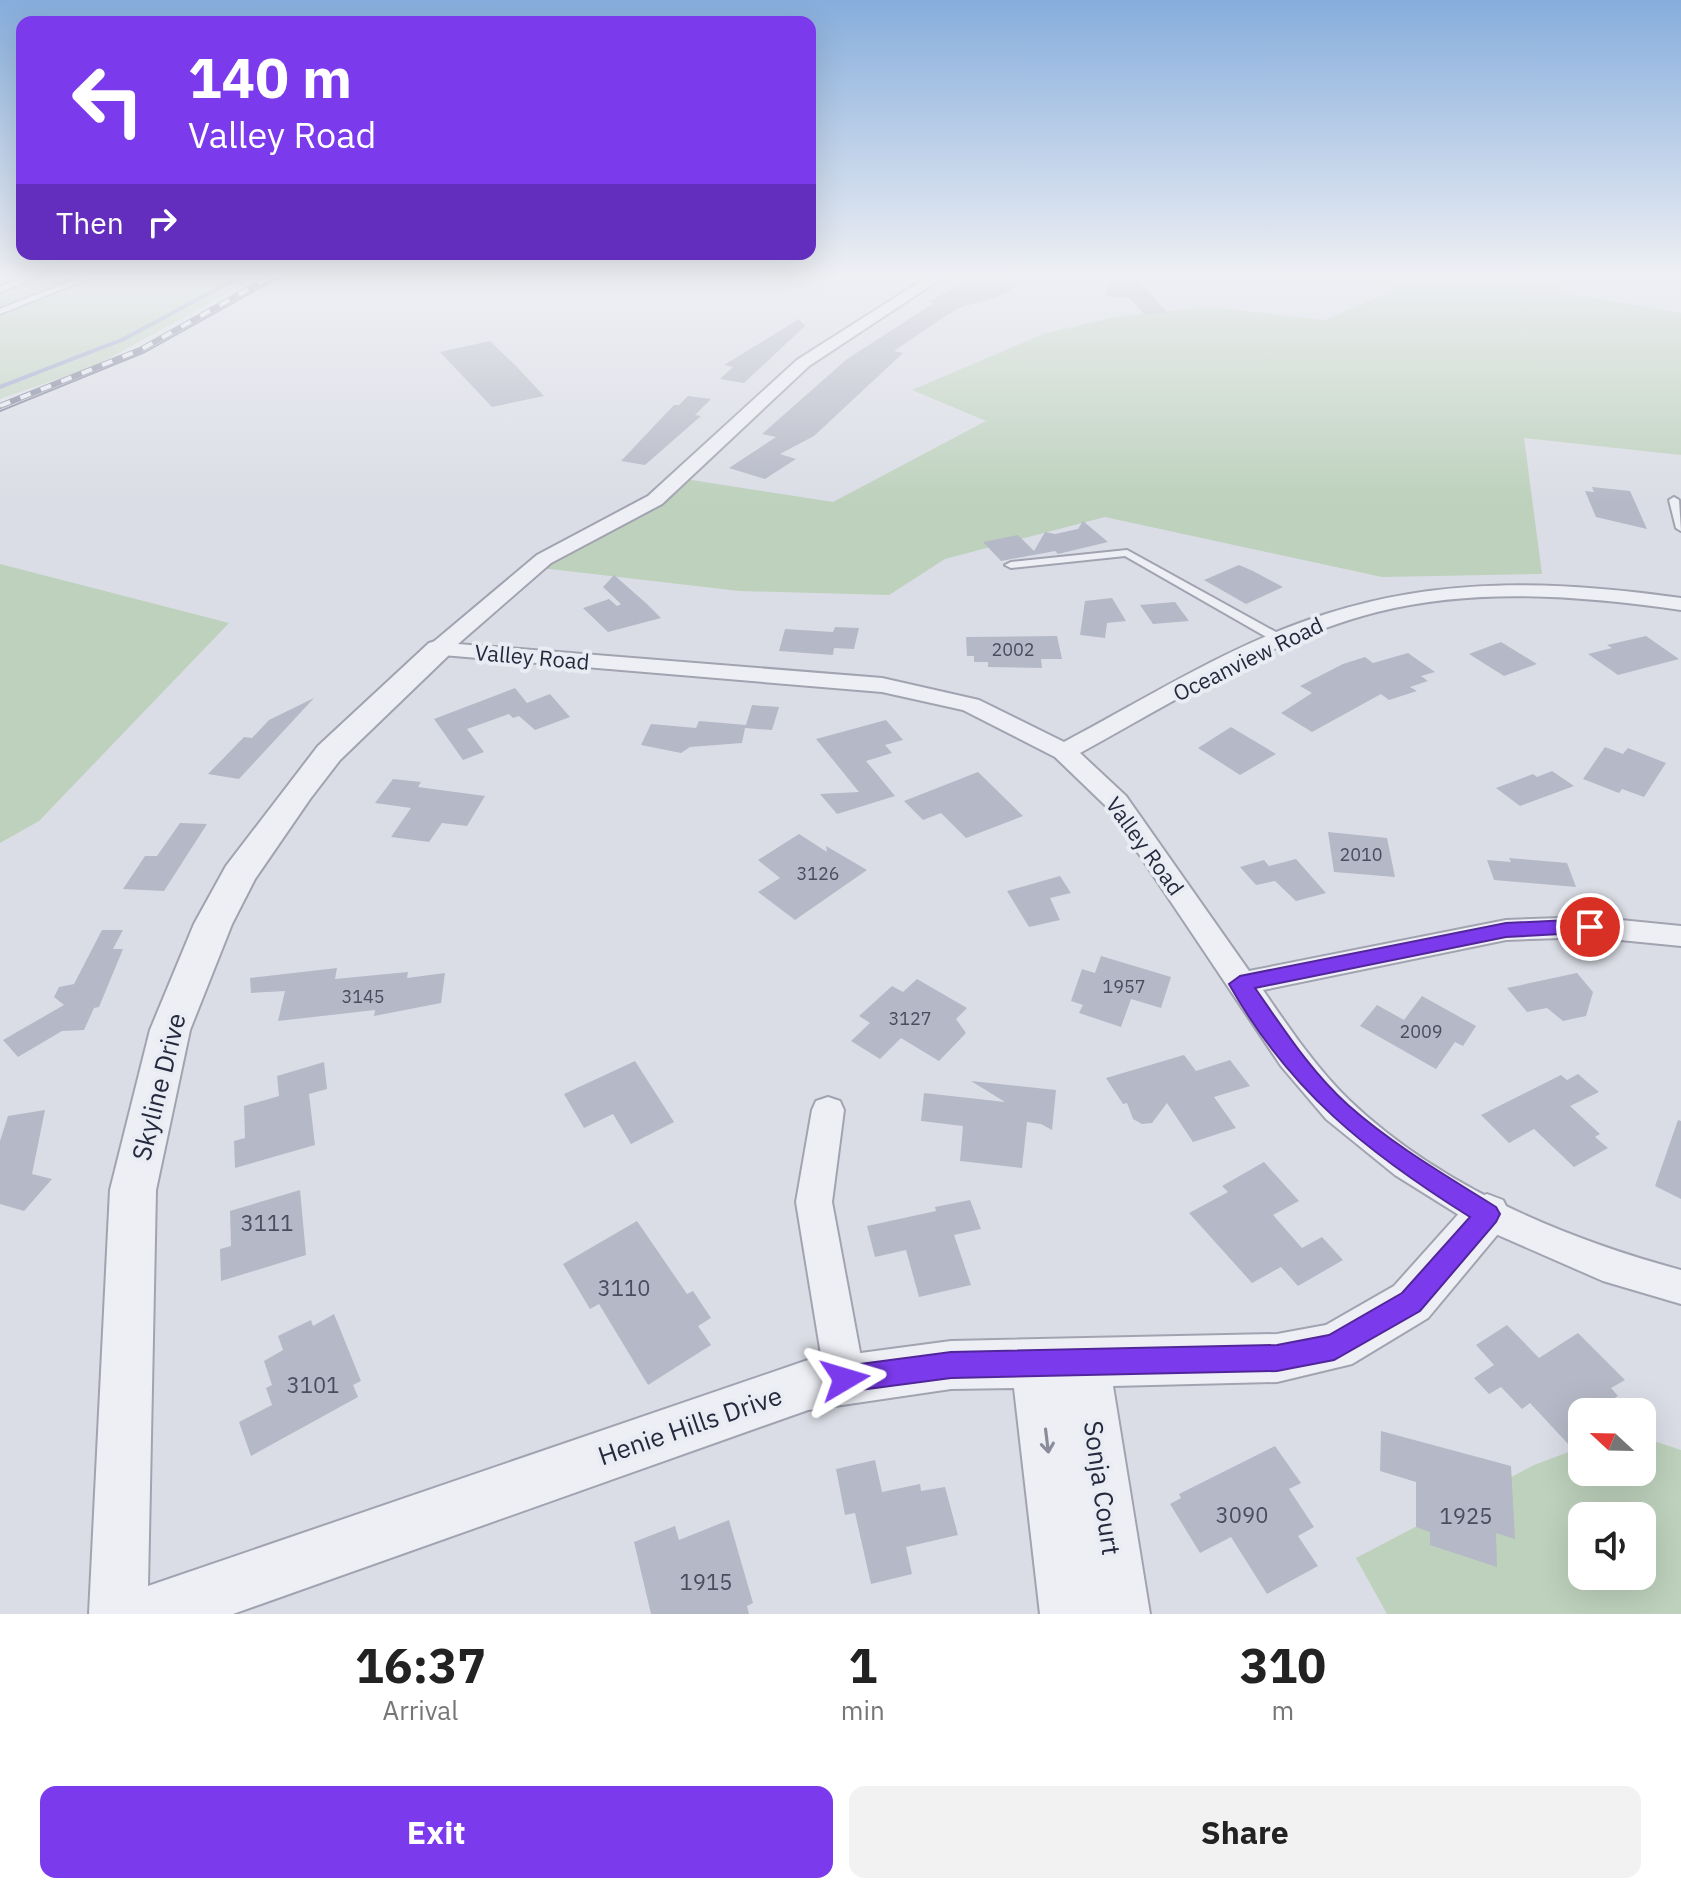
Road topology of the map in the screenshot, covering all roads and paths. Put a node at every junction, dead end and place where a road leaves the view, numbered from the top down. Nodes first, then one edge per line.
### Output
1 (821, 351) edge
2 (1674, 500) dead end
3 (1681, 528) edge
4 (1011, 565) dead end
5 (1681, 604) edge
6 (1279, 639) junction
7 (439, 649) junction
8 (1064, 752) junction
9 (1676, 939) edge
10 (1240, 984) junction
11 (828, 1110) dead end
12 (1487, 1214) junction
13 (1681, 1287) edge
14 (1060, 1363) junction
15 (845, 1379) junction
16 (118, 1614) edge
17 (151, 1614) edge
18 (1069, 1614) edge
19 (1121, 1614) edge

1 - 7 street
2 - 3 lane
4 - 6 lane
5 - 6 street, Oceanview Road
6 - 8 street, Oceanview Road
7 - 8 street, Valley Road
7 - 16 street, Skyline Drive
8 - 10 street, Valley Road
9 - 10 street
10 - 12 street, Valley Road
11 - 15 street
12 - 13 street, Valley Road
12 - 14 street, Henie Hills Drive
14 - 15 street, Henie Hills Drive
14 -> 18 street, Sonja Court
14 - 19 street, Sonja Court
15 - 17 street, Henie Hills Drive

